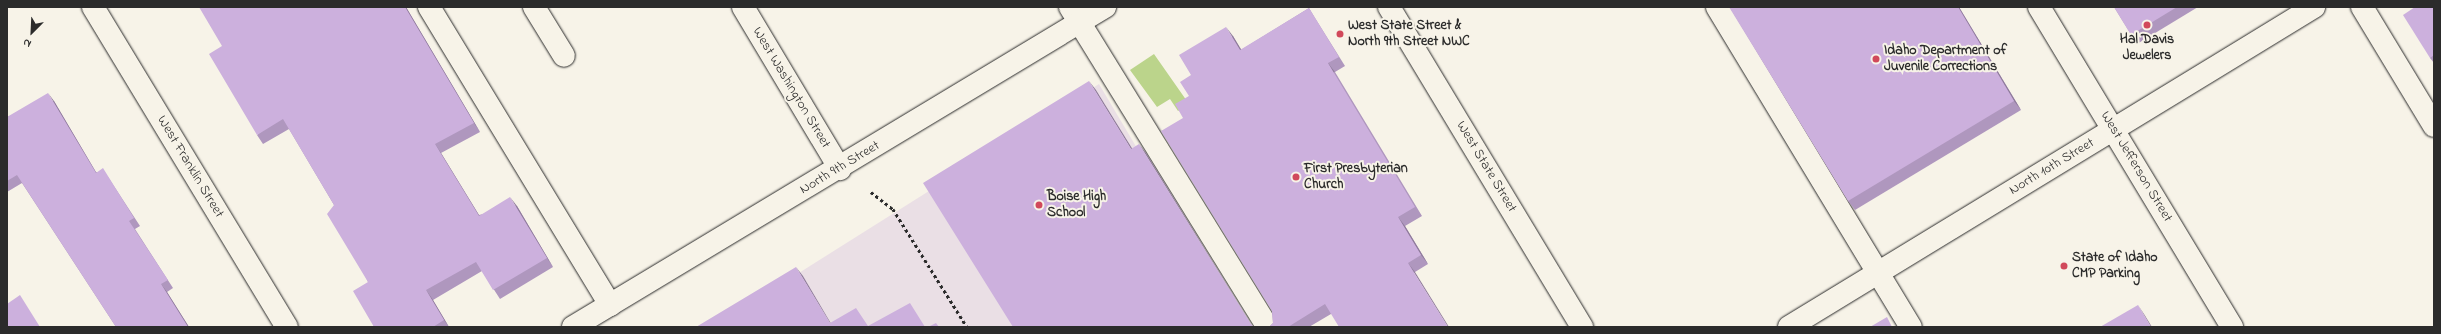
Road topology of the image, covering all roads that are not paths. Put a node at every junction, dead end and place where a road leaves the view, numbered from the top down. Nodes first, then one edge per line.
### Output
1 (93, 7) edge
2 (429, 7) edge
3 (534, 7) edge
4 (743, 7) edge
5 (1105, 7) edge
6 (1389, 7) edge
7 (1717, 7) edge
8 (2038, 7) edge
9 (2314, 7) edge
10 (2362, 7) edge
11 (1075, 15) edge
12 (564, 56) dead end
13 (2434, 126) edge
14 (2113, 130) junction
15 (840, 168) junction
16 (1878, 273) junction
17 (610, 305) junction
18 (287, 327) edge
19 (573, 327) edge
20 (1268, 327) edge
21 (1582, 327) edge
22 (1789, 327) edge
23 (1911, 327) edge
24 (2232, 327) edge

1 - 18 street, West Franklin Street
2 - 17 street
3 - 12 street
4 - 15 street, West Washington Street
5 - 11 street, North 9th Street
6 - 21 street, West State Street
7 - 16 street
8 - 14 street, West Jefferson Street
9 - 14 street, North 10th Street
10 - 13 street
11 - 15 street, North 9th Street
11 - 20 street
14 - 16 street, North 10th Street
14 - 24 street, West Jefferson Street
15 - 17 street, North 9th Street
16 - 22 street, North 10th Street
16 - 23 street
17 - 19 street, North 9th Street

